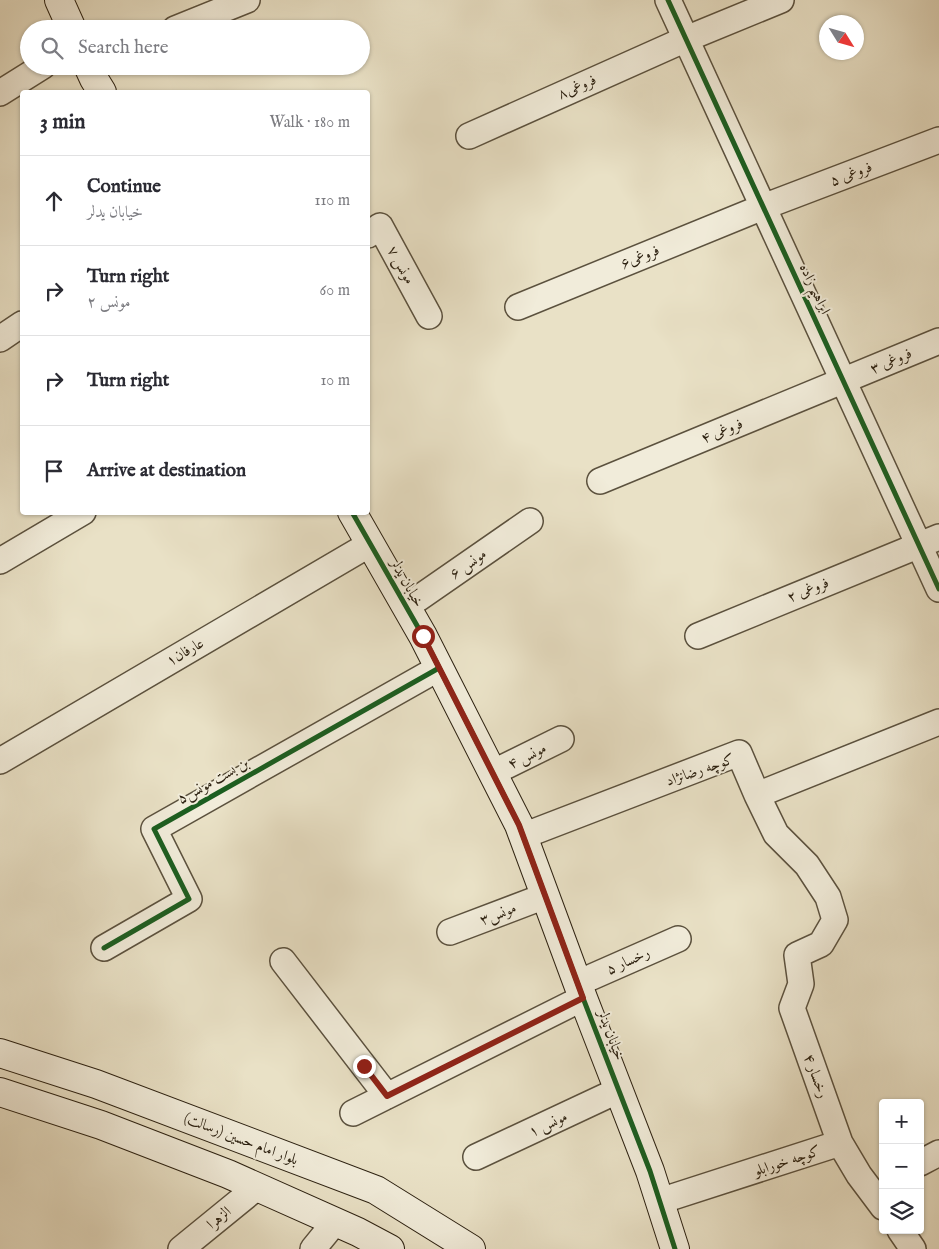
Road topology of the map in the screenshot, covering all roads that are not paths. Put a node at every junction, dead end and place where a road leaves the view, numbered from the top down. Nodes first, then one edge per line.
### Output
1 (59, 0) edge
2 (247, 0) edge
3 (668, 0) edge
4 (781, 0) edge
5 (68, 20) edge
6 (197, 20) edge
7 (686, 39) junction
8 (29, 75) edge
9 (92, 75) edge
10 (101, 90) edge
11 (0, 93) edge
12 (469, 136) dead end
13 (939, 140) edge
14 (763, 207) junction
15 (370, 234) edge
16 (518, 307) dead end
17 (429, 316) dead end
18 (20, 325) edge
19 (0, 338) edge
20 (939, 340) edge
21 (843, 381) junction
22 (600, 481) dead end
23 (78, 515) edge
24 (354, 515) edge
25 (530, 521) dead end
26 (929, 541) edge
27 (370, 544) junction
28 (0, 561) edge
29 (939, 589) edge
30 (406, 607) junction
31 (698, 636) dead end
32 (439, 668) junction
33 (939, 722) edge
34 (561, 739) dead end
35 (0, 761) edge
36 (492, 773) junction
37 (757, 795) junction
38 (523, 836) junction
39 (545, 896) junction
40 (450, 932) dead end
41 (678, 939) dead end
42 (104, 948) dead end
43 (283, 961) dead end
44 (580, 991) junction
45 (0, 1053) edge
46 (619, 1090) junction
47 (0, 1092) edge
48 (387, 1096) junction
49 (353, 1113) dead end
50 (840, 1143) junction
51 (939, 1153) edge
52 (476, 1157) dead end
53 (924, 1161) edge
54 (257, 1187) junction
55 (878, 1192) edge
56 (660, 1202) junction
57 (325, 1240) edge
58 (181, 1249) edge
59 (390, 1249) edge
60 (471, 1249) edge
61 (675, 1249) edge

1 - 5 main road
2 - 6 street
3 - 7 street, ابراهیم زاده
4 - 7 street, فروغی۸
7 - 12 street, فروغی۸
7 - 14 street, ابراهیم زاده
8 - 11 street
9 - 10 main road
13 - 14 street, فروغی ۵
14 - 16 street, فروغی۶
14 - 21 street, ابراهیم زاده
15 - 17 street, مونس ۷
18 - 19 street
20 - 21 street, فروغی ۳
21 - 22 street, فروغی ۴
21 - 26 street, ابراهیم زاده
23 - 28 street
24 - 27 main road, خیابان یدلر
25 - 30 street, مونس ۶
26 - 29 street, ابراهیم زاده
26 - 31 street, فروغی ۲
27 - 30 main road, خیابان یدلر
27 - 35 street, عارفان۱
30 - 32 main road, خیابان یدلر
32 - 36 main road, خیابان یدلر
32 - 42 street, بن بست مونس۵
33 - 37 street
34 - 36 street, مونس ۴
36 - 38 main road, خیابان یدلر
37 - 38 street, کوچه رضانژاد
37 - 50 street, رخسار ۴
38 - 39 main road, خیابان یدلر
39 - 40 street, مونس۳
39 - 44 main road, خیابان یدلر
41 - 44 street, رخسار ۵
43 - 48 street
44 - 46 main road, خیابان یدلر
44 - 48 street, رخسار ۵
45 - 60 main road, بلوار امام حسین (رسالت)
46 - 52 street, مونس ۱
46 - 56 main road, خیابان یدلر
47 - 54 main road
48 - 49 street, رخسار ۵
50 - 55 street, کوچه خورابلو
50 - 56 street, کوچه خورابلو
51 - 53 street
54 - 57 main road
54 - 58 street, الزهرا
56 - 61 main road, خیابان یدلر
57 - 59 main road

